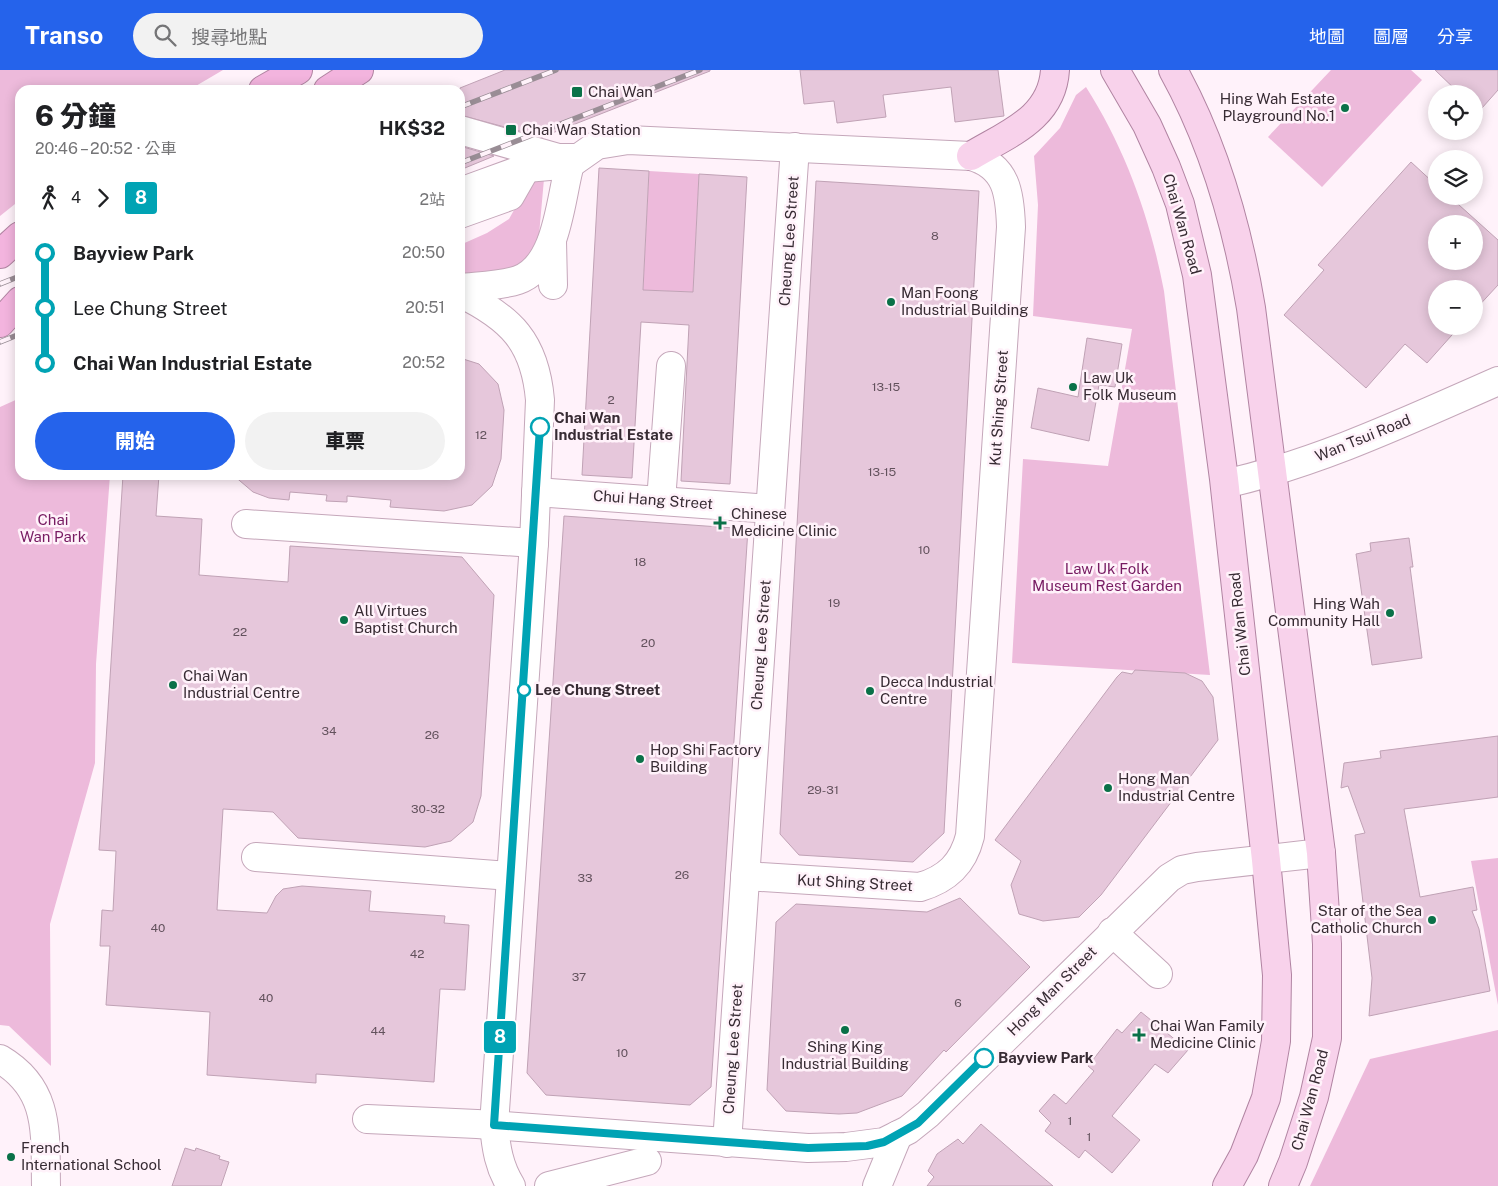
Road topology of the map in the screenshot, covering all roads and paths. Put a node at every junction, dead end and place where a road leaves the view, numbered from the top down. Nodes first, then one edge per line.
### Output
1 (298, 70) edge
2 (359, 70) edge
3 (1055, 70) edge
4 (1115, 70) edge
5 (1173, 70) edge
6 (272, 85) edge
7 (336, 85) edge
8 (465, 131) edge
9 (795, 147) junction
10 (584, 150) junction
11 (971, 156) junction
12 (526, 168) junction
13 (465, 190) edge
14 (510, 196) junction
15 (465, 212) edge
16 (465, 233) edge
17 (15, 240) edge
18 (552, 241) junction
19 (0, 254) edge
20 (553, 284) dead end
21 (465, 287) edge
22 (465, 296) edge
23 (15, 306) edge
24 (0, 323) edge
25 (671, 366) dead end
26 (1498, 381) edge
27 (1272, 473) junction
28 (1225, 484) junction
29 (536, 492) junction
30 (662, 501) junction
31 (770, 509) junction
32 (246, 524) dead end
33 (534, 543) junction
34 (1321, 853) junction
35 (256, 857) dead end
36 (1266, 860) junction
37 (511, 876) junction
38 (745, 876) junction
39 (1112, 932) junction
40 (1158, 974) dead end
41 (0, 1059) edge
42 (367, 1119) dead end
43 (494, 1125) junction
44 (898, 1135) junction
45 (727, 1142) junction
46 (650, 1149) junction
47 (46, 1186) edge
48 (511, 1186) edge
49 (549, 1186) edge
50 (624, 1186) edge
51 (877, 1186) edge
52 (1227, 1186) edge
53 (1283, 1186) edge

1 - 6 highway
2 - 7 highway
3 - 11 main road
4 - 28 main road, Chai Wan Road
5 - 27 main road, Chai Wan Road
8 - 10 street
9 - 10 street, Kut Shing Street
9 - 11 street, Kut Shing Street
9 - 31 street, Cheung Lee Street
10 - 12 street
10 - 18 street
11 - 38 street, Kut Shing Street
12 - 13 street
12 - 14 street
14 - 15 street
14 - 16 street
17 - 19 highway
18 - 20 street
18 - 21 street
22 - 29 street
23 - 24 highway
25 - 30 street
26 - 27 street, Wan Tsui Road
27 - 28 street, Wan Tsui Road
27 - 34 main road, Chai Wan Road
28 - 36 main road, Chai Wan Road
29 - 30 street, Chui Hang Street
29 - 33 street
30 - 31 street, Chui Hang Street
31 - 38 street, Cheung Lee Street
32 - 33 street
33 - 37 street
34 - 36 street, Hong Man Street
34 - 53 main road, Chai Wan Road
35 - 37 street
36 - 39 street, Hong Man Street
36 - 52 main road, Chai Wan Road
37 - 43 street
38 - 45 street, Cheung Lee Street
39 - 40 street
39 - 44 street, Hong Man Street
41 - 47 street
42 - 43 street, Hong Man Street
43 - 46 street, Hong Man Street
43 - 48 street
44 - 45 street, Hong Man Street
44 - 51 street
45 - 46 street, Hong Man Street
46 - 49 street
46 - 50 street

